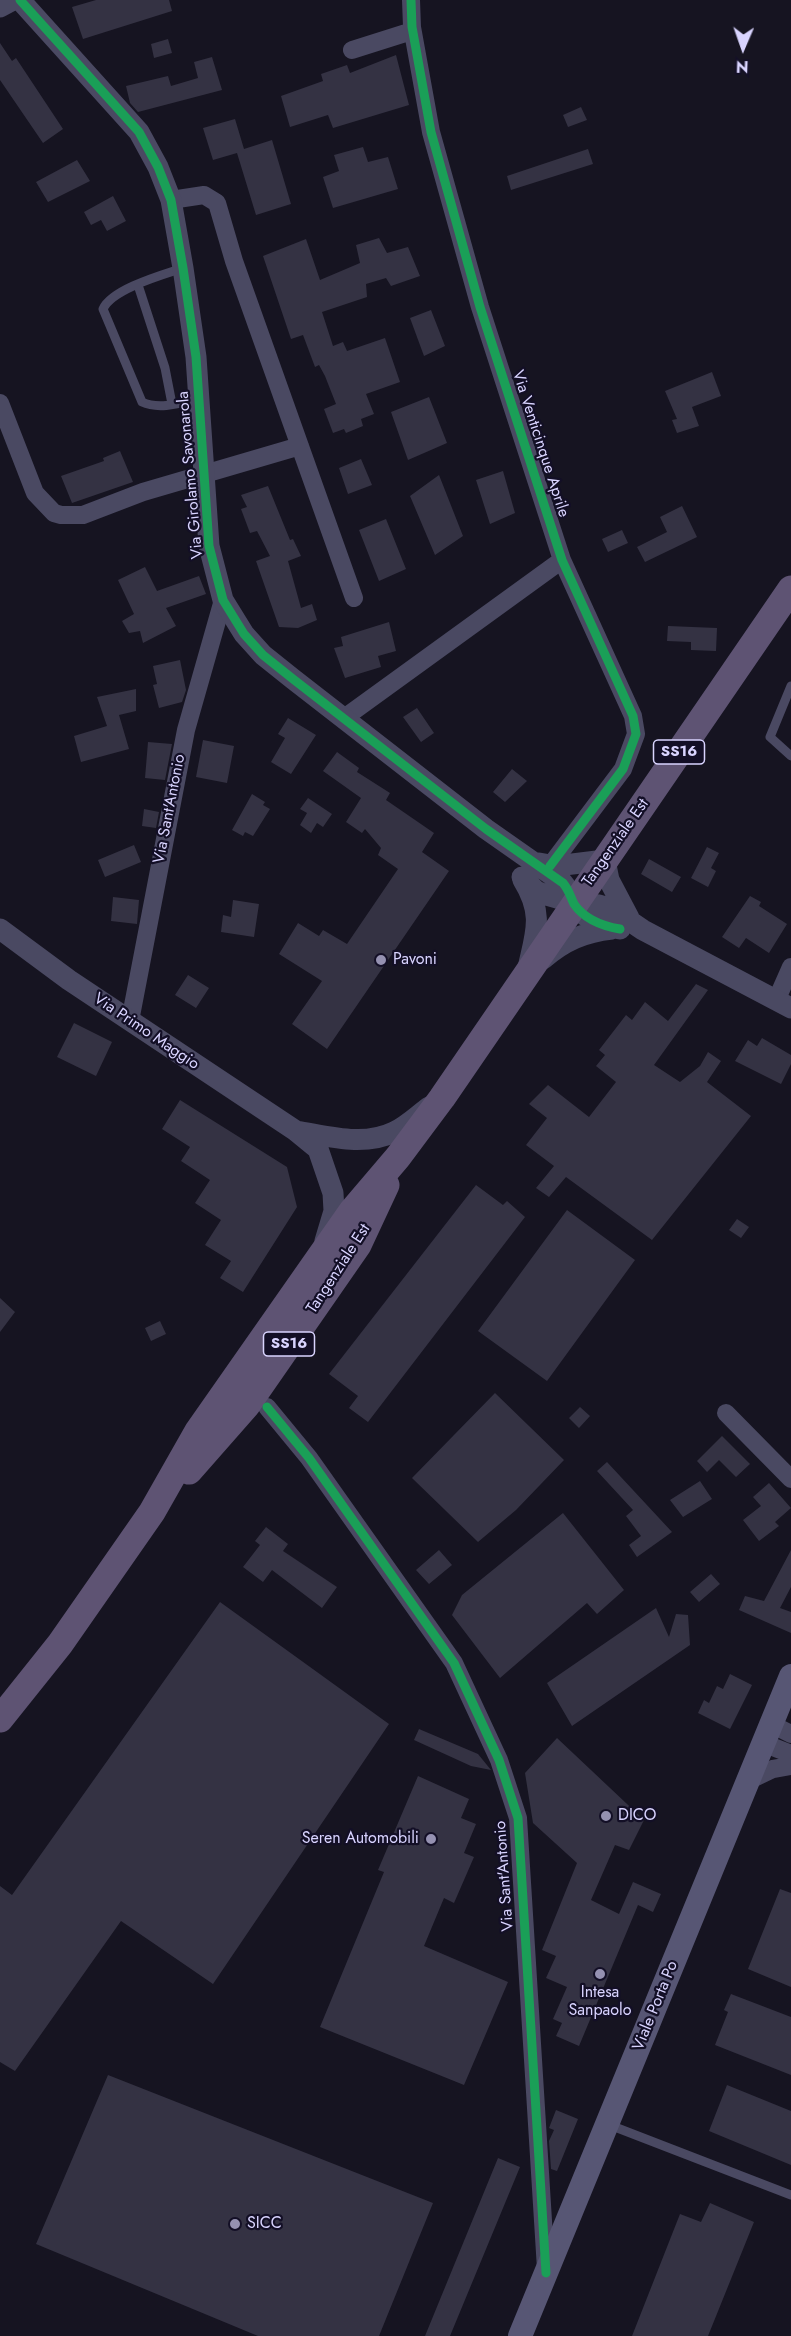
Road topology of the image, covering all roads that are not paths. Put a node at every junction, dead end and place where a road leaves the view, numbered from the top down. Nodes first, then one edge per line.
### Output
1 (13, 0) edge
2 (20, 0) edge
3 (411, 0) edge
4 (0, 6) edge
5 (412, 31) junction
6 (352, 50) dead end
7 (171, 200) junction
8 (183, 268) junction
9 (138, 285) junction
10 (199, 399) junction
11 (0, 403) edge
12 (172, 404) junction
13 (300, 446) junction
14 (204, 476) junction
15 (562, 560) junction
16 (791, 589) edge
17 (354, 598) dead end
18 (223, 600) junction
19 (791, 686) edge
20 (344, 718) junction
21 (791, 756) edge
22 (605, 860) junction
23 (550, 866) junction
24 (524, 868) junction
25 (574, 903) junction
26 (631, 926) junction
27 (0, 929) edge
28 (791, 967) edge
29 (529, 972) junction
30 (784, 1004) edge
31 (130, 1021) junction
32 (442, 1098) junction
33 (296, 1131) junction
34 (398, 1157) junction
35 (320, 1256) junction
36 (267, 1407) dead end
37 (726, 1413) dead end
38 (791, 1479) edge
39 (152, 1512) junction
40 (791, 1676) edge
41 (0, 1719) edge
42 (775, 1733) edge
43 (791, 1754) edge
44 (791, 1766) edge
45 (748, 1781) junction
46 (607, 2124) junction
47 (791, 2195) edge
48 (546, 2273) junction
49 (520, 2336) edge

1 - 4 street
2 - 7 street, Via Girolamo Savonarola
3 - 5 street, Via Venticinque Aprile
5 - 6 street
5 - 15 street, Via Venticinque Aprile
7 - 8 street, Via Girolamo Savonarola
7 - 13 street
8 - 9 lane
8 - 10 street, Via Girolamo Savonarola
9 - 12 lane
9 - 12 lane
10 - 12 lane
10 - 14 street, Via Girolamo Savonarola
11 - 14 street
13 - 14 street
13 - 17 street
14 - 18 street, Via Girolamo Savonarola
15 - 20 street
15 - 23 street, Via Venticinque Aprile
16 - 22 main road, Tangenziale Est / SS16
18 - 20 street, Via Girolamo Savonarola
18 - 31 street, Via Sant'Antonio
19 - 21 lane
20 - 24 street, Via Girolamo Savonarola
22 - 23 street, Via Girolamo Savonarola
22 - 25 main road, Tangenziale Est / SS16
22 - 26 street
23 - 24 street, Via Girolamo Savonarola
24 - 25 street, Via Girolamo Savonarola
24 - 29 street, Via Girolamo Savonarola
25 - 26 street
25 - 29 main road, Tangenziale Est / SS16
26 - 29 street
26 - 30 street
27 - 31 street, Via Primo Maggio
28 - 30 street
29 - 32 main road, Tangenziale Est / SS16
31 - 33 street, Via Primo Maggio
32 - 33 street, Via Primo Maggio
32 - 34 main road, Tangenziale Est / SS16
33 - 35 street, Via Primo Maggio
34 - 35 main road, Tangenziale Est / SS16
34 - 39 main road, Tangenziale Est / SS16
35 - 39 main road, Tangenziale Est / SS16
36 - 48 street, Via Sant'Antonio
37 - 38 street
39 - 41 main road, Tangenziale Est / SS16
40 - 42 main road, Viale Porta Po
42 - 43 street
42 - 45 main road, Viale Porta Po
44 - 45 street
45 - 46 main road, Viale Porta Po
46 - 47 lane
46 - 48 main road, Viale Porta Po
48 - 49 main road, Viale Porta Po

